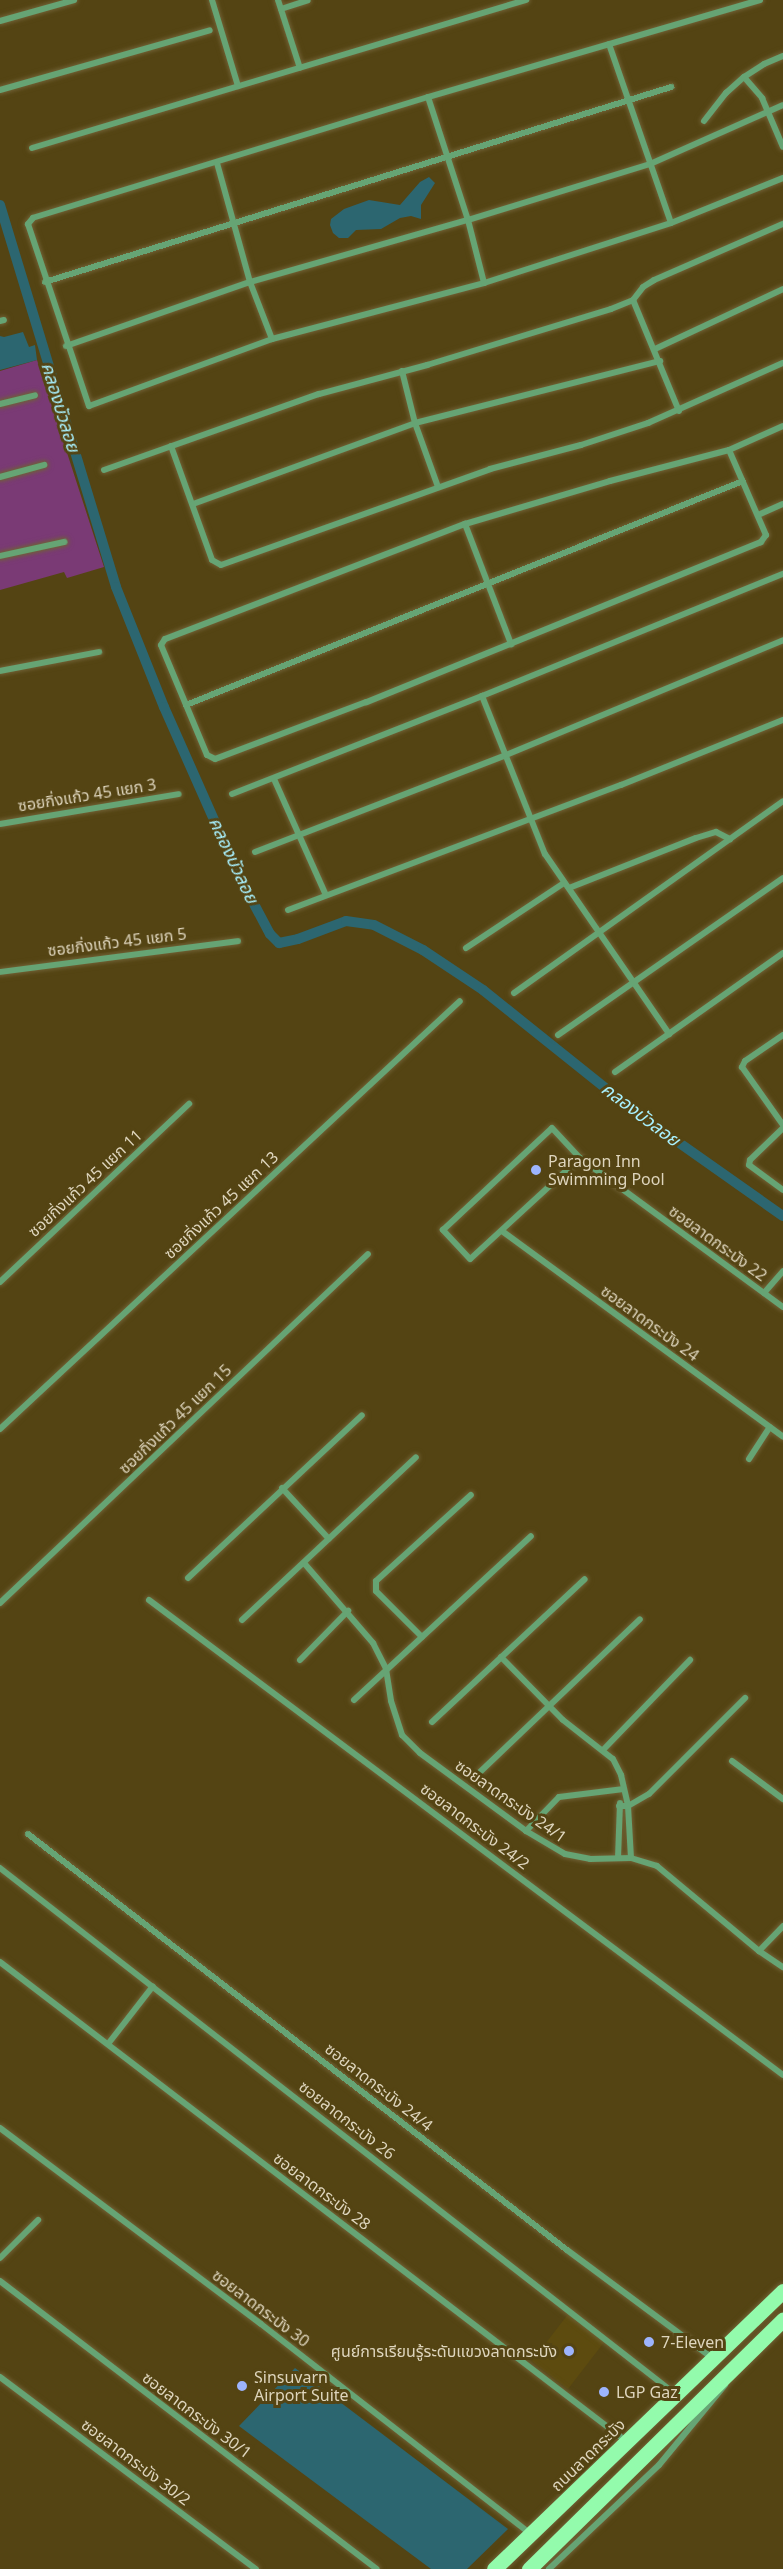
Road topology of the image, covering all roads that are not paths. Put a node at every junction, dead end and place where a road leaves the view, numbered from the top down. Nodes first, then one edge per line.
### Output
1 (74, 0) edge
2 (212, 0) edge
3 (278, 0) edge
4 (308, 0) edge
5 (526, 0) edge
6 (760, 0) edge
7 (281, 9) junction
8 (0, 21) edge
9 (210, 30) dead end
10 (609, 44) junction
11 (783, 56) edge
12 (300, 68) junction
13 (744, 77) junction
14 (238, 86) junction
15 (670, 87) dead end
16 (0, 90) edge
17 (428, 97) junction
18 (628, 100) junction
19 (783, 105) edge
20 (769, 112) junction
21 (704, 121) dead end
22 (783, 147) edge
23 (32, 148) dead end
24 (447, 155) junction
25 (217, 164) junction
26 (650, 164) junction
27 (783, 178) edge
28 (468, 220) junction
29 (234, 222) junction
30 (671, 223) junction
31 (783, 224) edge
32 (45, 282) junction
33 (250, 282) junction
34 (484, 283) junction
35 (783, 289) edge
36 (633, 300) junction
37 (272, 339) junction
38 (66, 346) junction
39 (655, 349) junction
40 (660, 361) junction
41 (783, 363) edge
42 (402, 371) junction
43 (35, 395) dead end
44 (0, 404) edge
45 (679, 411) junction
46 (415, 423) junction
47 (783, 426) edge
48 (171, 446) junction
49 (729, 450) junction
50 (44, 465) dead end
51 (104, 470) dead end
52 (0, 477) edge
53 (743, 481) junction
54 (438, 487) junction
55 (193, 504) junction
56 (783, 504) edge
57 (758, 515) junction
58 (465, 524) junction
59 (64, 542) dead end
60 (0, 556) edge
61 (783, 574) edge
62 (489, 585) junction
63 (783, 640) edge
64 (511, 644) junction
65 (99, 652) dead end
66 (0, 671) edge
67 (482, 696) junction
68 (186, 705) junction
69 (783, 720) edge
70 (506, 755) junction
71 (274, 779) junction
72 (179, 794) dead end
73 (232, 794) dead end
74 (783, 801) edge
75 (531, 819) junction
76 (0, 824) edge
77 (299, 836) junction
78 (730, 839) junction
79 (255, 852) dead end
80 (783, 878) edge
81 (567, 885) junction
82 (326, 895) junction
83 (288, 910) dead end
84 (599, 933) junction
85 (238, 941) dead end
86 (466, 948) dead end
87 (783, 953) edge
88 (0, 972) edge
89 (634, 983) junction
90 (514, 993) dead end
91 (460, 1001) dead end
92 (669, 1034) junction
93 (558, 1035) dead end
94 (783, 1035) edge
95 (615, 1072) dead end
96 (189, 1104) dead end
97 (783, 1127) edge
98 (579, 1158) junction
99 (783, 1191) edge
100 (502, 1231) junction
101 (368, 1254) dead end
102 (783, 1271) edge
103 (0, 1282) edge
104 (764, 1293) junction
105 (783, 1307) edge
106 (362, 1415) dead end
107 (770, 1427) junction
108 (0, 1429) edge
109 (783, 1437) edge
110 (416, 1457) dead end
111 (749, 1459) dead end
112 (282, 1488) junction
113 (471, 1495) dead end
114 (531, 1536) dead end
115 (329, 1539) junction
116 (304, 1563) junction
117 (188, 1578) dead end
118 (585, 1579) dead end
119 (149, 1600) dead end
120 (0, 1603) edge
121 (348, 1611) junction
122 (640, 1619) dead end
123 (242, 1620) dead end
124 (422, 1637) junction
125 (501, 1657) junction
126 (300, 1660) dead end
127 (690, 1660) dead end
128 (386, 1670) junction
129 (745, 1698) dead end
130 (354, 1700) dead end
131 (548, 1706) junction
132 (432, 1722) dead end
133 (603, 1749) junction
134 (732, 1761) dead end
135 (480, 1772) dead end
136 (624, 1792) junction
137 (783, 1799) edge
138 (619, 1806) junction
139 (628, 1806) junction
140 (526, 1831) junction
141 (28, 1834) dead end
142 (618, 1858) junction
143 (631, 1858) junction
144 (0, 1868) edge
145 (783, 1926) edge
146 (759, 1951) junction
147 (0, 1962) edge
148 (783, 1967) edge
149 (153, 1986) junction
150 (108, 2044) junction
151 (783, 2075) edge
152 (0, 2128) edge
153 (38, 2220) dead end
154 (0, 2258) edge
155 (0, 2282) edge
156 (780, 2299) edge
157 (783, 2319) edge
158 (755, 2347) junction
159 (714, 2359) junction
160 (0, 2377) edge
161 (676, 2395) junction
162 (627, 2441) junction
163 (531, 2534) junction
164 (256, 2569) edge
165 (378, 2569) edge
166 (494, 2569) edge
167 (529, 2569) edge
168 (549, 2569) edge

1 - 8 street
2 - 14 street
3 - 7 street
4 - 7 street
5 - 12 street
6 - 10 street
7 - 12 street
9 - 16 street
10 - 17 street
10 - 18 street
11 - 13 street
12 - 14 street
13 - 20 street
13 - 21 street
14 - 23 street
15 - 18 street
17 - 24 street
17 - 25 street
18 - 24 street
18 - 26 street
19 - 20 street
20 - 22 street
20 - 26 street
24 - 28 street
24 - 29 street
25 - 29 street
25 - 32 street
26 - 28 street
26 - 30 street
27 - 30 street
28 - 33 street
28 - 34 street
29 - 32 street
29 - 33 street
30 - 34 street
31 - 36 street
32 - 38 street
33 - 37 street
33 - 38 street
34 - 37 street
35 - 39 street
36 - 39 street
36 - 42 street
37 - 38 street
39 - 40 street
40 - 45 street
40 - 46 street
41 - 45 street
42 - 46 street
42 - 48 street
43 - 44 street
45 - 54 street
46 - 54 street
46 - 55 street
47 - 49 street
48 - 51 street
48 - 55 street
49 - 53 street
49 - 58 street
50 - 52 street
53 - 57 street
53 - 62 street
54 - 55 street
56 - 57 street
57 - 64 street
58 - 62 street
58 - 68 street
59 - 60 street
61 - 67 street
62 - 64 street
62 - 68 street
63 - 70 street
64 - 68 street
65 - 66 street
67 - 70 street
67 - 71 street
69 - 75 street
70 - 75 street
70 - 77 street
71 - 73 street
71 - 77 street
72 - 76 street, ซอยกิ่งแก้ว 45 แยก 3
74 - 78 street
75 - 81 street
75 - 82 street
77 - 79 street
77 - 82 street
78 - 81 street
78 - 84 street
80 - 89 street
81 - 84 street
81 - 86 street
82 - 83 street
84 - 89 street
84 - 90 street
85 - 88 street, ซอยกิ่งแก้ว 45 แยก 5
87 - 92 street
89 - 92 street
89 - 93 street
91 - 108 street, ซอยกิ่งแก้ว 45 แยก 13
92 - 95 street
94 - 97 street
96 - 103 street, ซอยกิ่งแก้ว 45 แยก 11
97 - 99 street
98 - 100 street
98 - 100 street, ซอยลาดกระบัง 22
98 - 104 street, ซอยลาดกระบัง 22
100 - 107 street, ซอยลาดกระบัง 24
101 - 120 street, ซอยกิ่งแก้ว 45 แยก 15
102 - 104 street
104 - 105 street, ซอยลาดกระบัง 22
106 - 112 street
107 - 109 street, ซอยลาดกระบัง 24
107 - 111 street
110 - 115 street
112 - 115 street
112 - 117 street
113 - 124 street
114 - 124 street
115 - 116 street
116 - 121 street, ซอยลาดกระบัง 24/1
116 - 123 street
118 - 125 street
119 - 151 street, ซอยลาดกระบัง 24/2
121 - 126 street
121 - 128 street, ซอยลาดกระบัง 24/1
122 - 131 street
124 - 128 street
125 - 131 street
125 - 132 street
127 - 133 street
128 - 130 street
128 - 140 street, ซอยลาดกระบัง 24/1
129 - 139 street
131 - 133 street
131 - 135 street
133 - 136 street
134 - 137 street
136 - 138 street
136 - 139 street
136 - 140 street
138 - 139 street
138 - 142 street
139 - 143 street
140 - 142 street, ซอยลาดกระบัง 24/1
141 - 159 street, ซอยลาดกระบัง 24/4
142 - 143 street, ซอยลาดกระบัง 24/1
143 - 146 street, ซอยลาดกระบัง 24/1
144 - 149 street, ซอยลาดกระบัง 26
145 - 146 street
146 - 148 street, ซอยลาดกระบัง 24/1
147 - 150 street, ซอยลาดกระบัง 28
149 - 150 street
149 - 161 street, ซอยลาดกระบัง 26
150 - 162 street, ซอยลาดกระบัง 28
152 - 163 street, ซอยลาดกระบัง 30
153 - 154 street
155 - 165 street, ซอยลาดกระบัง 30/1
156 - 159 main road, ถนนลาดกระบัง
157 - 158 main road
158 - 167 main road
158 - 168 street
159 - 161 main road, ถนนลาดกระบัง
160 - 164 street, ซอยลาดกระบัง 30/2
161 - 162 main road, ถนนลาดกระบัง
162 - 163 main road, ถนนลาดกระบัง
163 - 166 main road, ถนนลาดกระบัง

